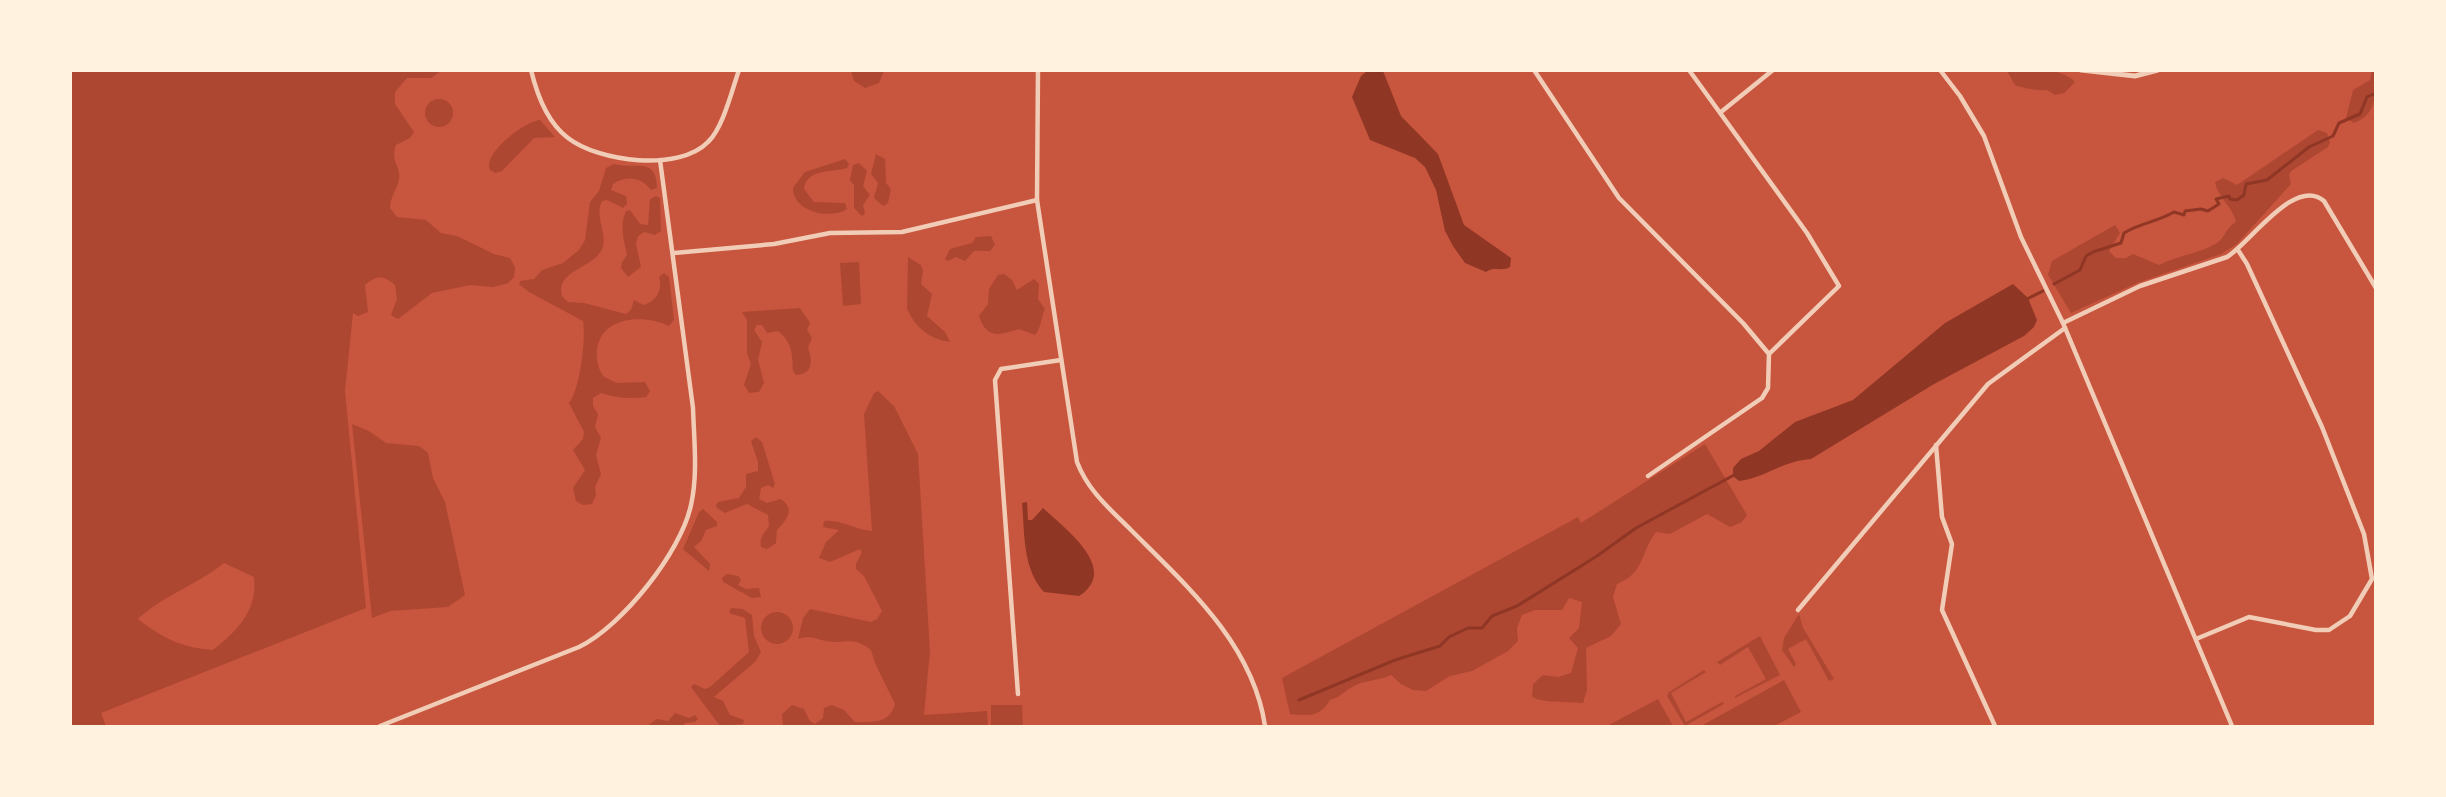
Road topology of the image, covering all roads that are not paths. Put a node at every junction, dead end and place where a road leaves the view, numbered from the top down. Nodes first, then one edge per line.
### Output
1 (531, 70) edge
2 (739, 70) edge
3 (1038, 70) edge
4 (1534, 70) edge
5 (1689, 70) edge
6 (1773, 70) edge
7 (1940, 70) edge
8 (2081, 70) edge
9 (2158, 70) edge
10 (1721, 112) junction
11 (660, 160) junction
12 (1037, 200) junction
13 (2238, 250) junction
14 (674, 253) junction
15 (2376, 288) edge
16 (2064, 325) junction
17 (1769, 354) junction
18 (1061, 360) junction
19 (1936, 445) junction
20 (1648, 476) dead end
21 (1798, 610) dead end
22 (2196, 639) junction
23 (1018, 694) dead end
24 (380, 726) edge
25 (1265, 726) edge
26 (1995, 726) edge
27 (2232, 726) edge

1 - 11 street
2 - 11 street
3 - 12 street
4 - 17 street
5 - 10 street
6 - 10 street
7 - 16 street
8 - 9 street
10 - 17 street
11 - 14 street
12 - 14 street
12 - 18 street
13 - 15 street
13 - 16 street
13 - 22 street
14 - 24 street
16 - 19 street
16 - 22 street
17 - 20 street
18 - 23 street
18 - 25 street
19 - 21 street
19 - 26 street
22 - 27 street

